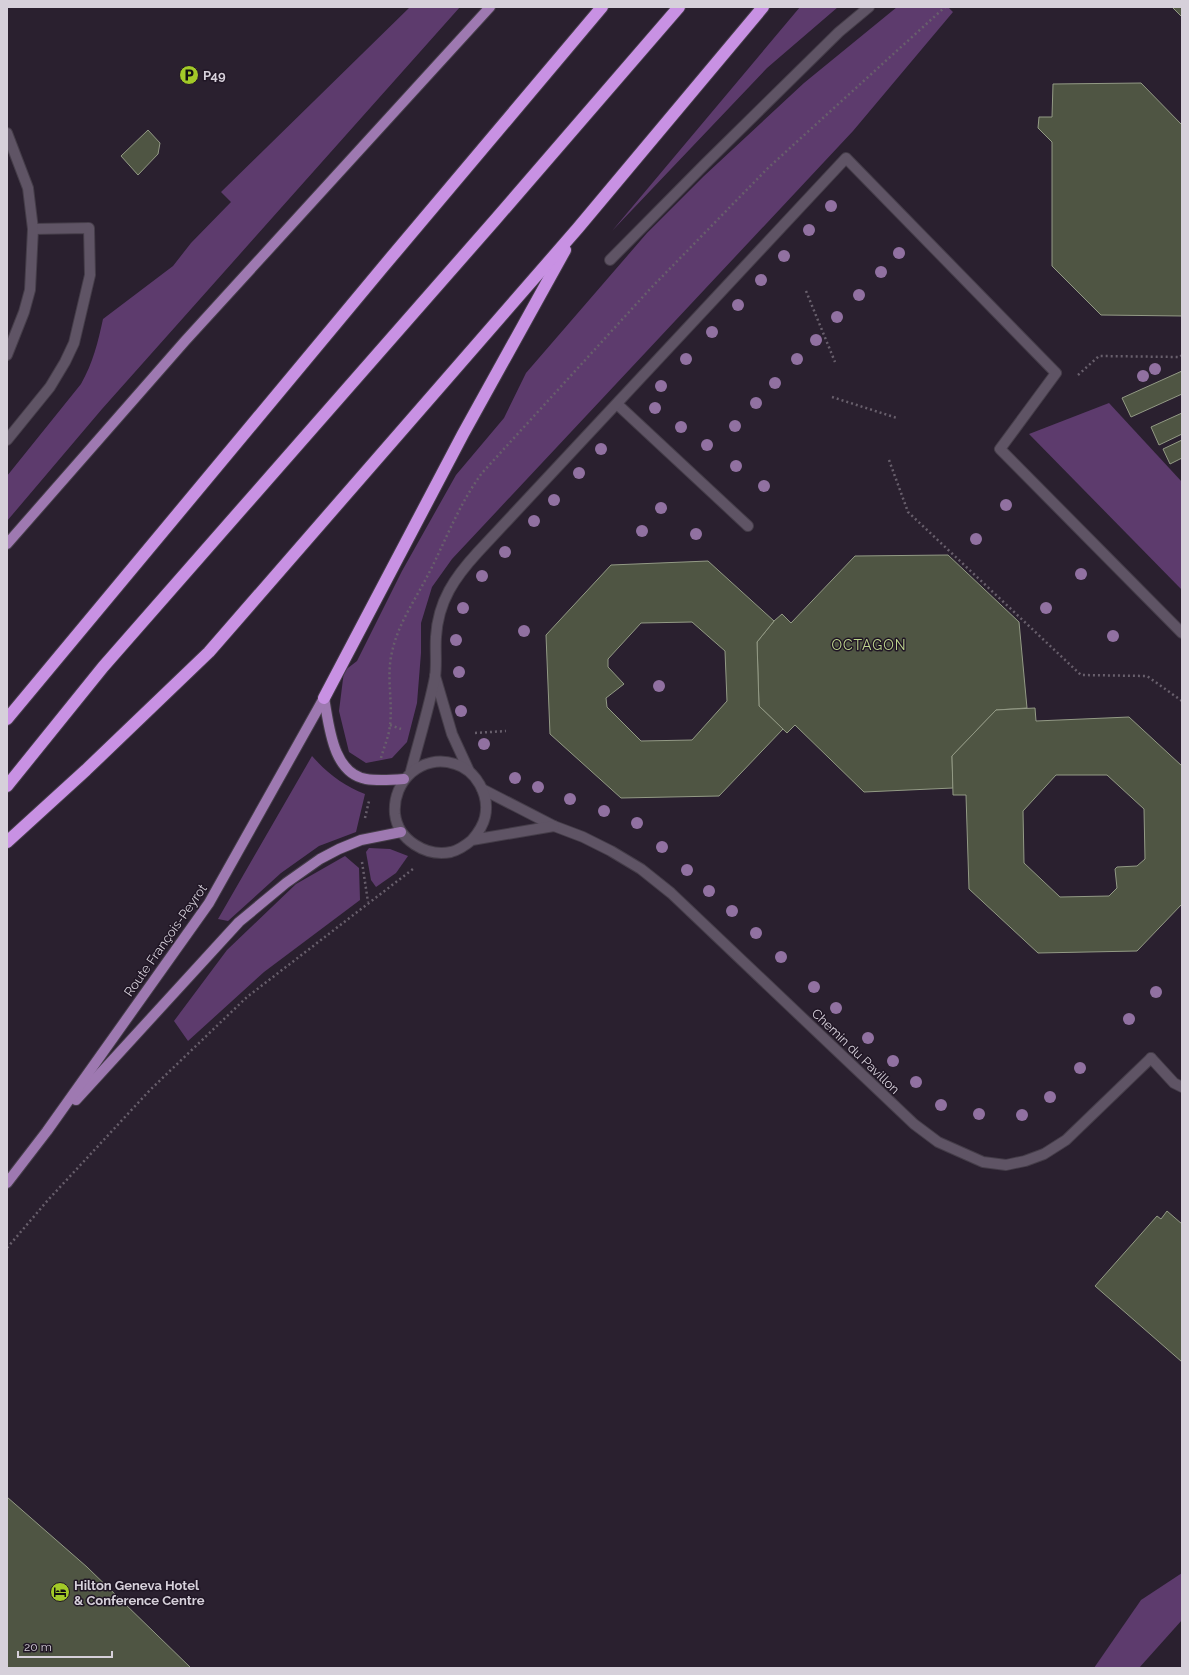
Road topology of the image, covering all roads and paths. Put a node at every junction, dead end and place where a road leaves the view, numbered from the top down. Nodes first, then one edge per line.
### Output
1 (490, 7) edge
2 (602, 7) edge
3 (679, 7) edge
4 (763, 7) edge
5 (869, 7) edge
6 (944, 7) edge
7 (7, 133) edge
8 (578, 228) junction
9 (33, 229) junction
10 (610, 260) dead end
11 (806, 291) dead end
12 (7, 355) edge
13 (1182, 355) edge
14 (835, 362) dead end
15 (1056, 373) junction
16 (832, 397) dead end
17 (617, 404) junction
18 (897, 418) dead end
19 (7, 440) edge
20 (889, 460) dead end
21 (748, 526) dead end
22 (7, 544) edge
23 (1182, 633) edge
24 (435, 676) junction
25 (324, 698) junction
26 (1182, 701) edge
27 (7, 719) edge
28 (506, 731) dead end
29 (481, 733) dead end
30 (411, 772) junction
31 (469, 772) junction
32 (404, 779) junction
33 (376, 780) junction
34 (7, 786) edge
35 (482, 789) junction
36 (554, 826) junction
37 (401, 832) junction
38 (361, 840) junction
39 (472, 840) junction
40 (7, 842) edge
41 (427, 851) junction
42 (368, 902) junction
43 (1182, 1087) edge
44 (47, 1131) junction
45 (7, 1183) edge
46 (7, 1248) edge

1 - 22 main road
2 - 27 highway
3 - 34 highway
4 - 8 highway
5 - 10 street
6 - 33 path
7 - 9 street
8 - 25 highway
8 - 40 highway
9 - 12 street
9 - 19 street
11 - 14 path
13 - 15 path
15 - 17 street
15 - 23 street
16 - 18 path
17 - 21 street
17 - 24 street
20 - 26 path
24 - 30 street
24 - 31 street
25 - 33 main road
25 - 44 main road, Route François-Peyrot
28 - 29 path
30 - 31 street
30 - 32 street
31 - 35 street
32 - 33 main road
32 - 37 street
33 - 38 path
35 - 36 street, Chemin du Pavillon
35 - 39 street
36 - 39 street
36 - 43 street, Chemin du Pavillon
37 - 38 main road
37 - 41 street
38 - 42 path
38 - 44 main road
39 - 41 street
41 - 42 path
42 - 46 path
44 - 45 main road, Route François-Peyrot

